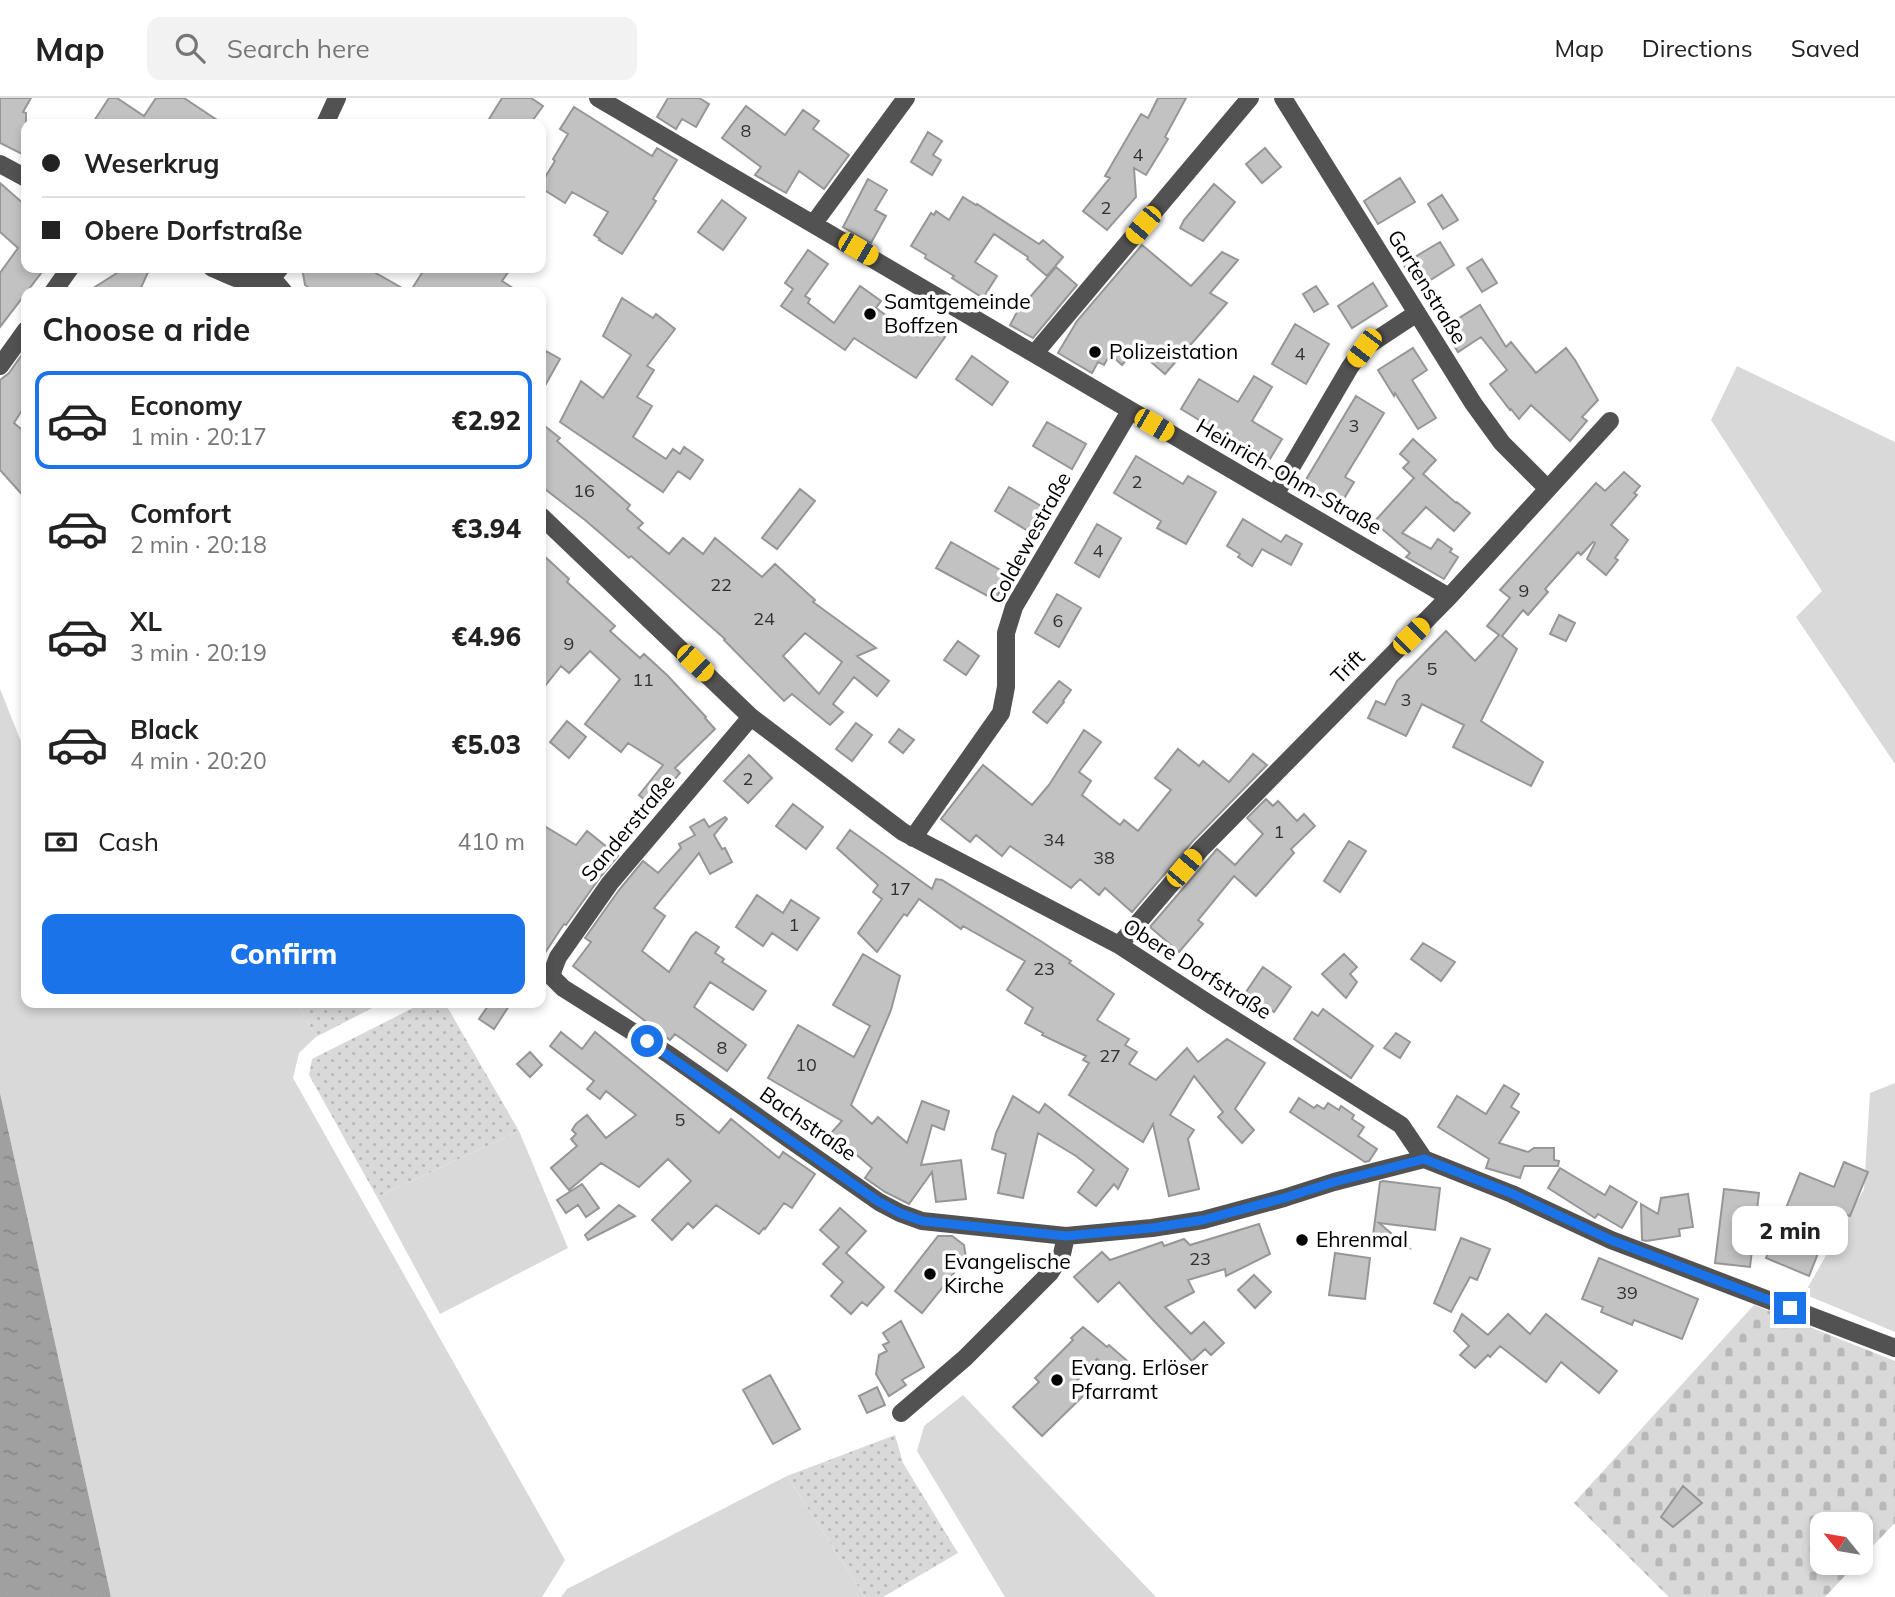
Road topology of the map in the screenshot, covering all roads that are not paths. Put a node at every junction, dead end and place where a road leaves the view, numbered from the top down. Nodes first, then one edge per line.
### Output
1 (337, 98) edge
2 (598, 98) edge
3 (906, 98) edge
4 (1250, 98) edge
5 (1283, 98) edge
6 (327, 119) edge
7 (0, 164) edge
8 (21, 175) edge
9 (814, 223) junction
10 (226, 273) edge
11 (276, 273) edge
12 (1417, 313) junction
13 (21, 334) edge
14 (6, 344) edge
15 (1035, 353) junction
16 (0, 366) edge
17 (1130, 411) junction
18 (1610, 421) dead end
19 (1548, 489) junction
20 (1275, 495) junction
21 (546, 521) edge
22 (1449, 597) junction
23 (751, 717) junction
24 (913, 838) junction
25 (1119, 945) junction
26 (552, 977) joint
27 (1424, 1159) junction
28 (1066, 1236) junction
29 (1895, 1348) edge
30 (901, 1413) dead end

1 - 6 street
2 - 9 street, Heinrich-Ohm-Straße
3 - 9 street
4 - 15 street
5 - 12 street, Gartenstraße
7 - 8 street
9 - 15 street, Heinrich-Ohm-Straße
10 - 11 street
12 - 19 street, Gartenstraße
12 - 20 street
13 - 14 street
14 - 16 street
15 - 17 street, Heinrich-Ohm-Straße
17 - 20 street, Heinrich-Ohm-Straße
17 - 24 street, Coldewestraße
18 - 19 street, Trift
19 - 22 street, Trift
20 - 22 street, Heinrich-Ohm-Straße
21 - 23 street, Obere Dorfstraße
22 - 25 street, Trift
23 - 24 street, Obere Dorfstraße
23 - 26 street, Sanderstraße
24 - 25 street, Obere Dorfstraße
25 - 27 street, Obere Dorfstraße
26 - 28 street, Bachstraße
27 - 28 street, Bachstraße
27 - 29 street
28 - 30 street

